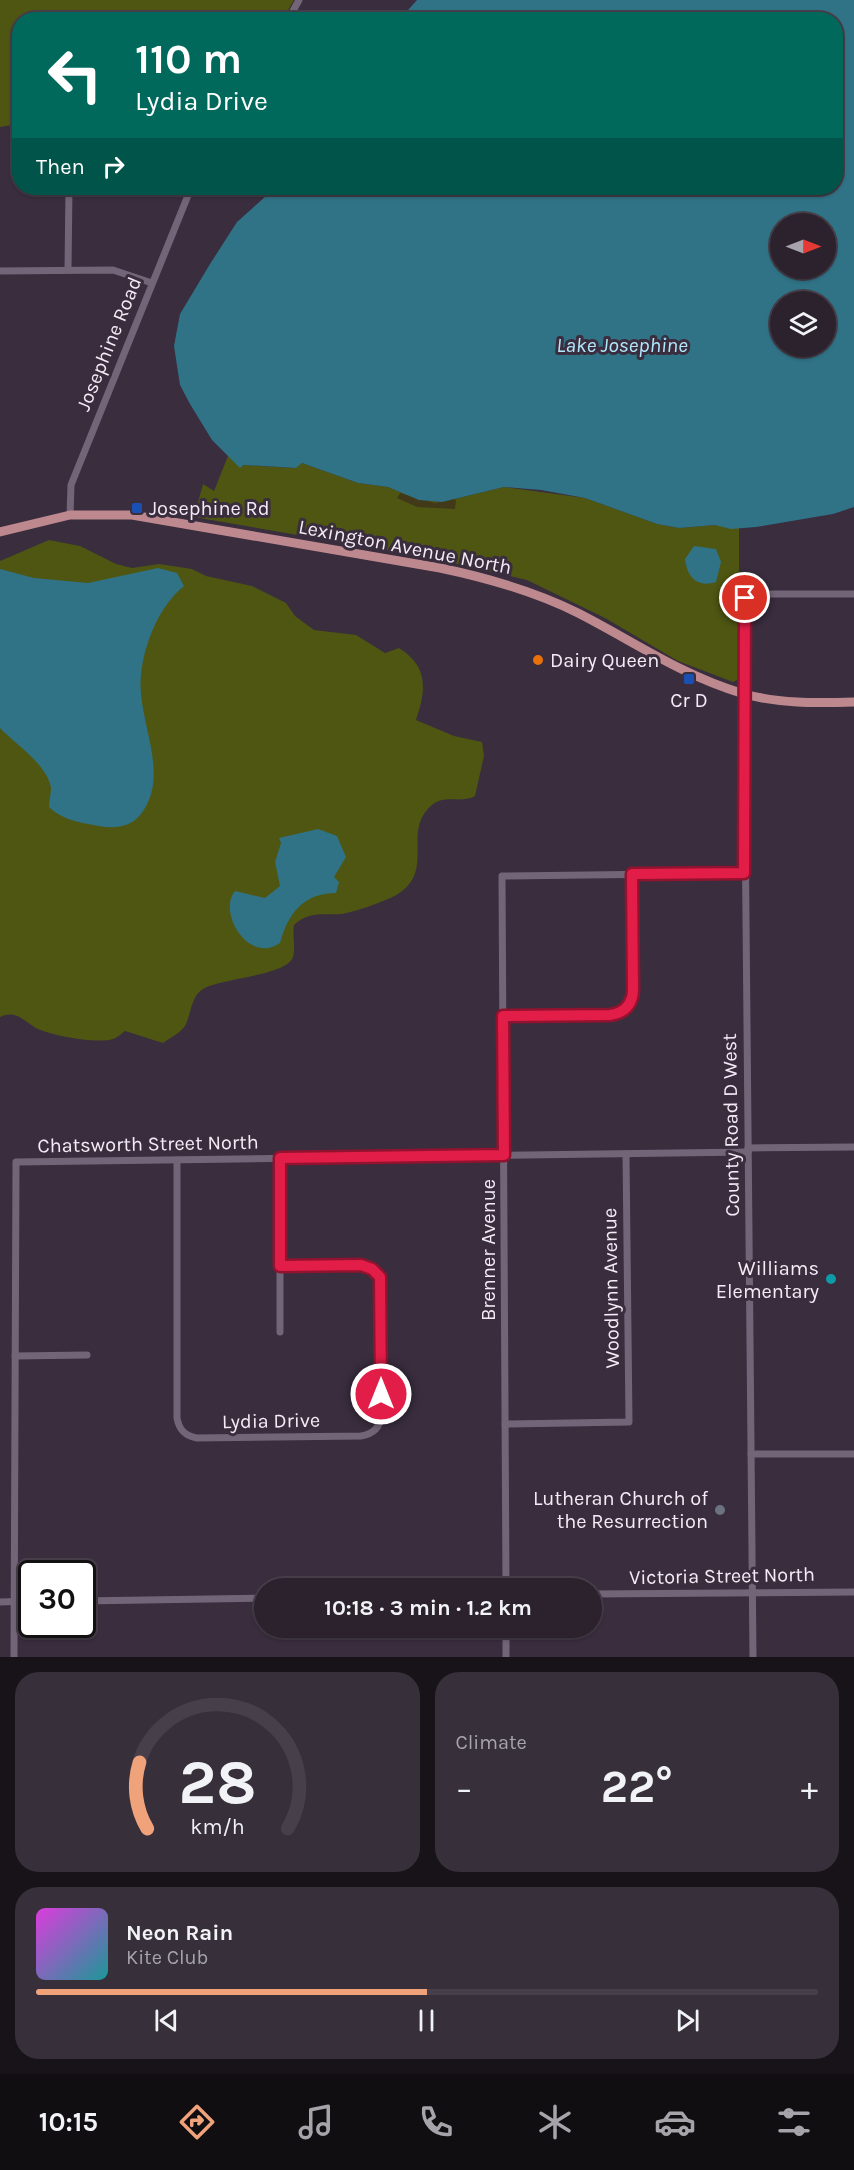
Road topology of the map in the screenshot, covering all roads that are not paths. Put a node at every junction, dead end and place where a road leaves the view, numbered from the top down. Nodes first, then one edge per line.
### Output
1 (69, 195) edge
2 (188, 195) edge
3 (68, 270) junction
4 (0, 271) edge
5 (152, 283) junction
6 (70, 515) junction
7 (0, 532) edge
8 (854, 594) edge
9 (743, 694) junction
10 (854, 702) edge
11 (744, 873) junction
12 (632, 874) junction
13 (503, 1016) junction
14 (854, 1147) edge
15 (748, 1150) junction
16 (626, 1154) junction
17 (504, 1155) junction
18 (280, 1158) junction
19 (177, 1160) junction
20 (280, 1266) junction
21 (280, 1332) dead end
22 (87, 1355) dead end
23 (15, 1356) junction
24 (505, 1424) junction
25 (751, 1454) junction
26 (854, 1454) edge
27 (506, 1578) edge
28 (752, 1592) junction
29 (854, 1592) edge
30 (602, 1594) edge
31 (254, 1598) edge
32 (96, 1601) edge
33 (0, 1602) edge
34 (13, 1602) junction
35 (18, 1602) edge
36 (506, 1638) edge
37 (14, 1657) edge
38 (506, 1657) edge
39 (753, 1657) edge

1 - 3 street
2 - 5 street, Josephine Road
3 - 4 street
3 - 5 street
5 - 6 street, Josephine Road
6 - 7 main road, Lexington Avenue North
6 - 9 main road, Lexington Avenue North
8 - 9 street, County Road D West
9 - 10 main road, Lexington Avenue North
9 - 11 street, County Road D West
11 - 12 street
11 - 15 street, County Road D West
12 - 13 street
12 - 13 street, Brenner Avenue
13 - 17 street, Brenner Avenue
14 - 15 street, Chatsworth Street North
15 - 16 street, Chatsworth Street North
15 - 25 street, County Road D West
16 - 17 street, Chatsworth Street North
16 - 24 street, Woodlynn Avenue
17 - 18 street, Chatsworth Street North
17 - 24 street, Brenner Avenue
18 - 19 street, Chatsworth Street North
18 - 20 street
19 - 20 street, Lydia Drive
19 - 23 street, Chatsworth Street North
20 - 21 street
22 - 23 street
23 - 34 street
24 - 27 street, Brenner Avenue
25 - 26 street
25 - 28 street, County Road D West
28 - 29 street, Victoria Street North
28 - 30 street, Victoria Street North
28 - 39 street, County Road D West
31 - 32 street
33 - 34 street
34 - 35 street
34 - 37 street
36 - 38 street

